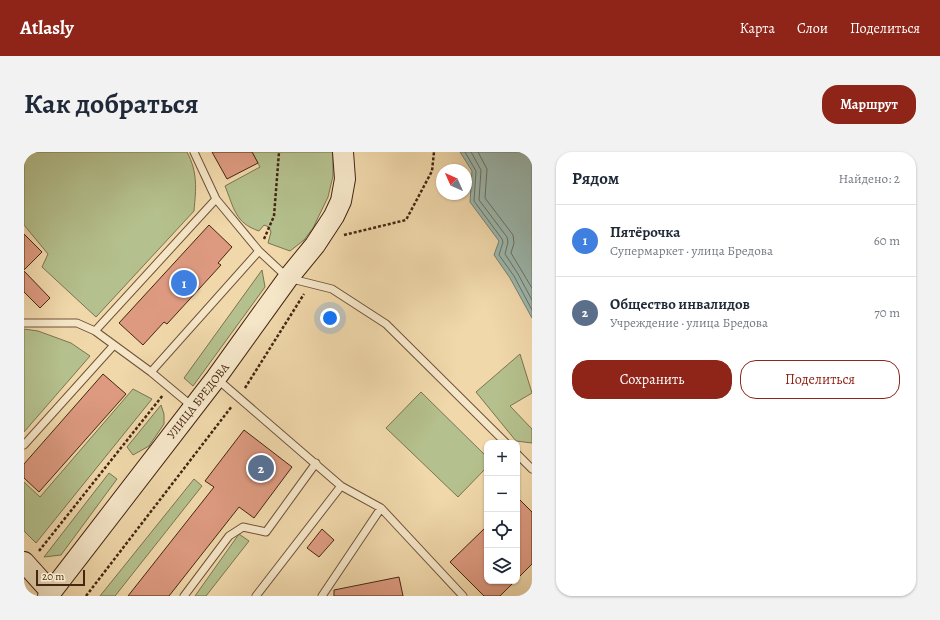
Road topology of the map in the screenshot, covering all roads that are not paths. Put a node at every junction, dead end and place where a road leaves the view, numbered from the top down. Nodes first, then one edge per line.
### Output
1 (194, 152) edge
2 (343, 152) edge
3 (216, 199) junction
4 (259, 251) junction
5 (288, 278) junction
6 (24, 323) edge
7 (95, 331) junction
8 (114, 345) junction
9 (151, 372) junction
10 (216, 378) junction
11 (193, 407) junction
12 (503, 440) edge
13 (24, 445) edge
14 (520, 457) edge
15 (316, 463) junction
16 (532, 469) edge
17 (341, 486) junction
18 (381, 508) junction
19 (26, 564) edge
20 (49, 594) edge
21 (184, 596) edge
22 (256, 596) edge
23 (322, 596) edge
24 (463, 596) edge

1 - 3 lane
2 - 5 main road, УЛИЦА БРЕДОВА
3 - 4 lane
3 - 7 lane
4 - 5 lane
4 - 9 lane
5 - 10 main road, УЛИЦА БРЕДОВА
5 - 12 lane
6 - 7 lane
7 - 8 lane
8 - 9 lane
8 - 13 lane
9 - 11 lane
10 - 11 main road, УЛИЦА БРЕДОВА
10 - 15 lane
11 - 20 main road, УЛИЦА БРЕДОВА
14 - 16 lane
15 - 17 lane
15 - 21 lane
17 - 18 lane
17 - 22 lane
18 - 23 lane
18 - 24 lane
19 - 20 main road

